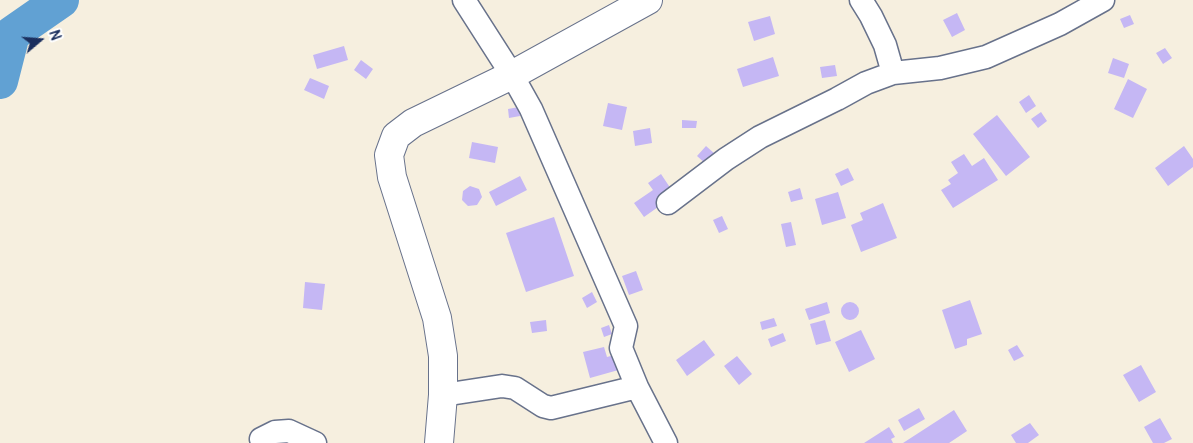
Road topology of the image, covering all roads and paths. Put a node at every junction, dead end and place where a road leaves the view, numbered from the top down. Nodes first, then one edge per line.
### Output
1 (464, 0) edge
2 (648, 0) edge
3 (860, 0) edge
4 (1103, 0) edge
5 (893, 73) junction
6 (512, 76) junction
7 (668, 203) dead end
8 (637, 387) junction
9 (443, 395) junction
10 (261, 440) dead end
11 (316, 443) edge
12 (439, 443) edge
13 (666, 443) edge

1 - 6 street
2 - 6 street
3 - 5 street
4 - 5 street
5 - 7 street
6 - 8 street
6 - 9 street
8 - 9 street
8 - 13 street
9 - 12 street
10 - 11 street

